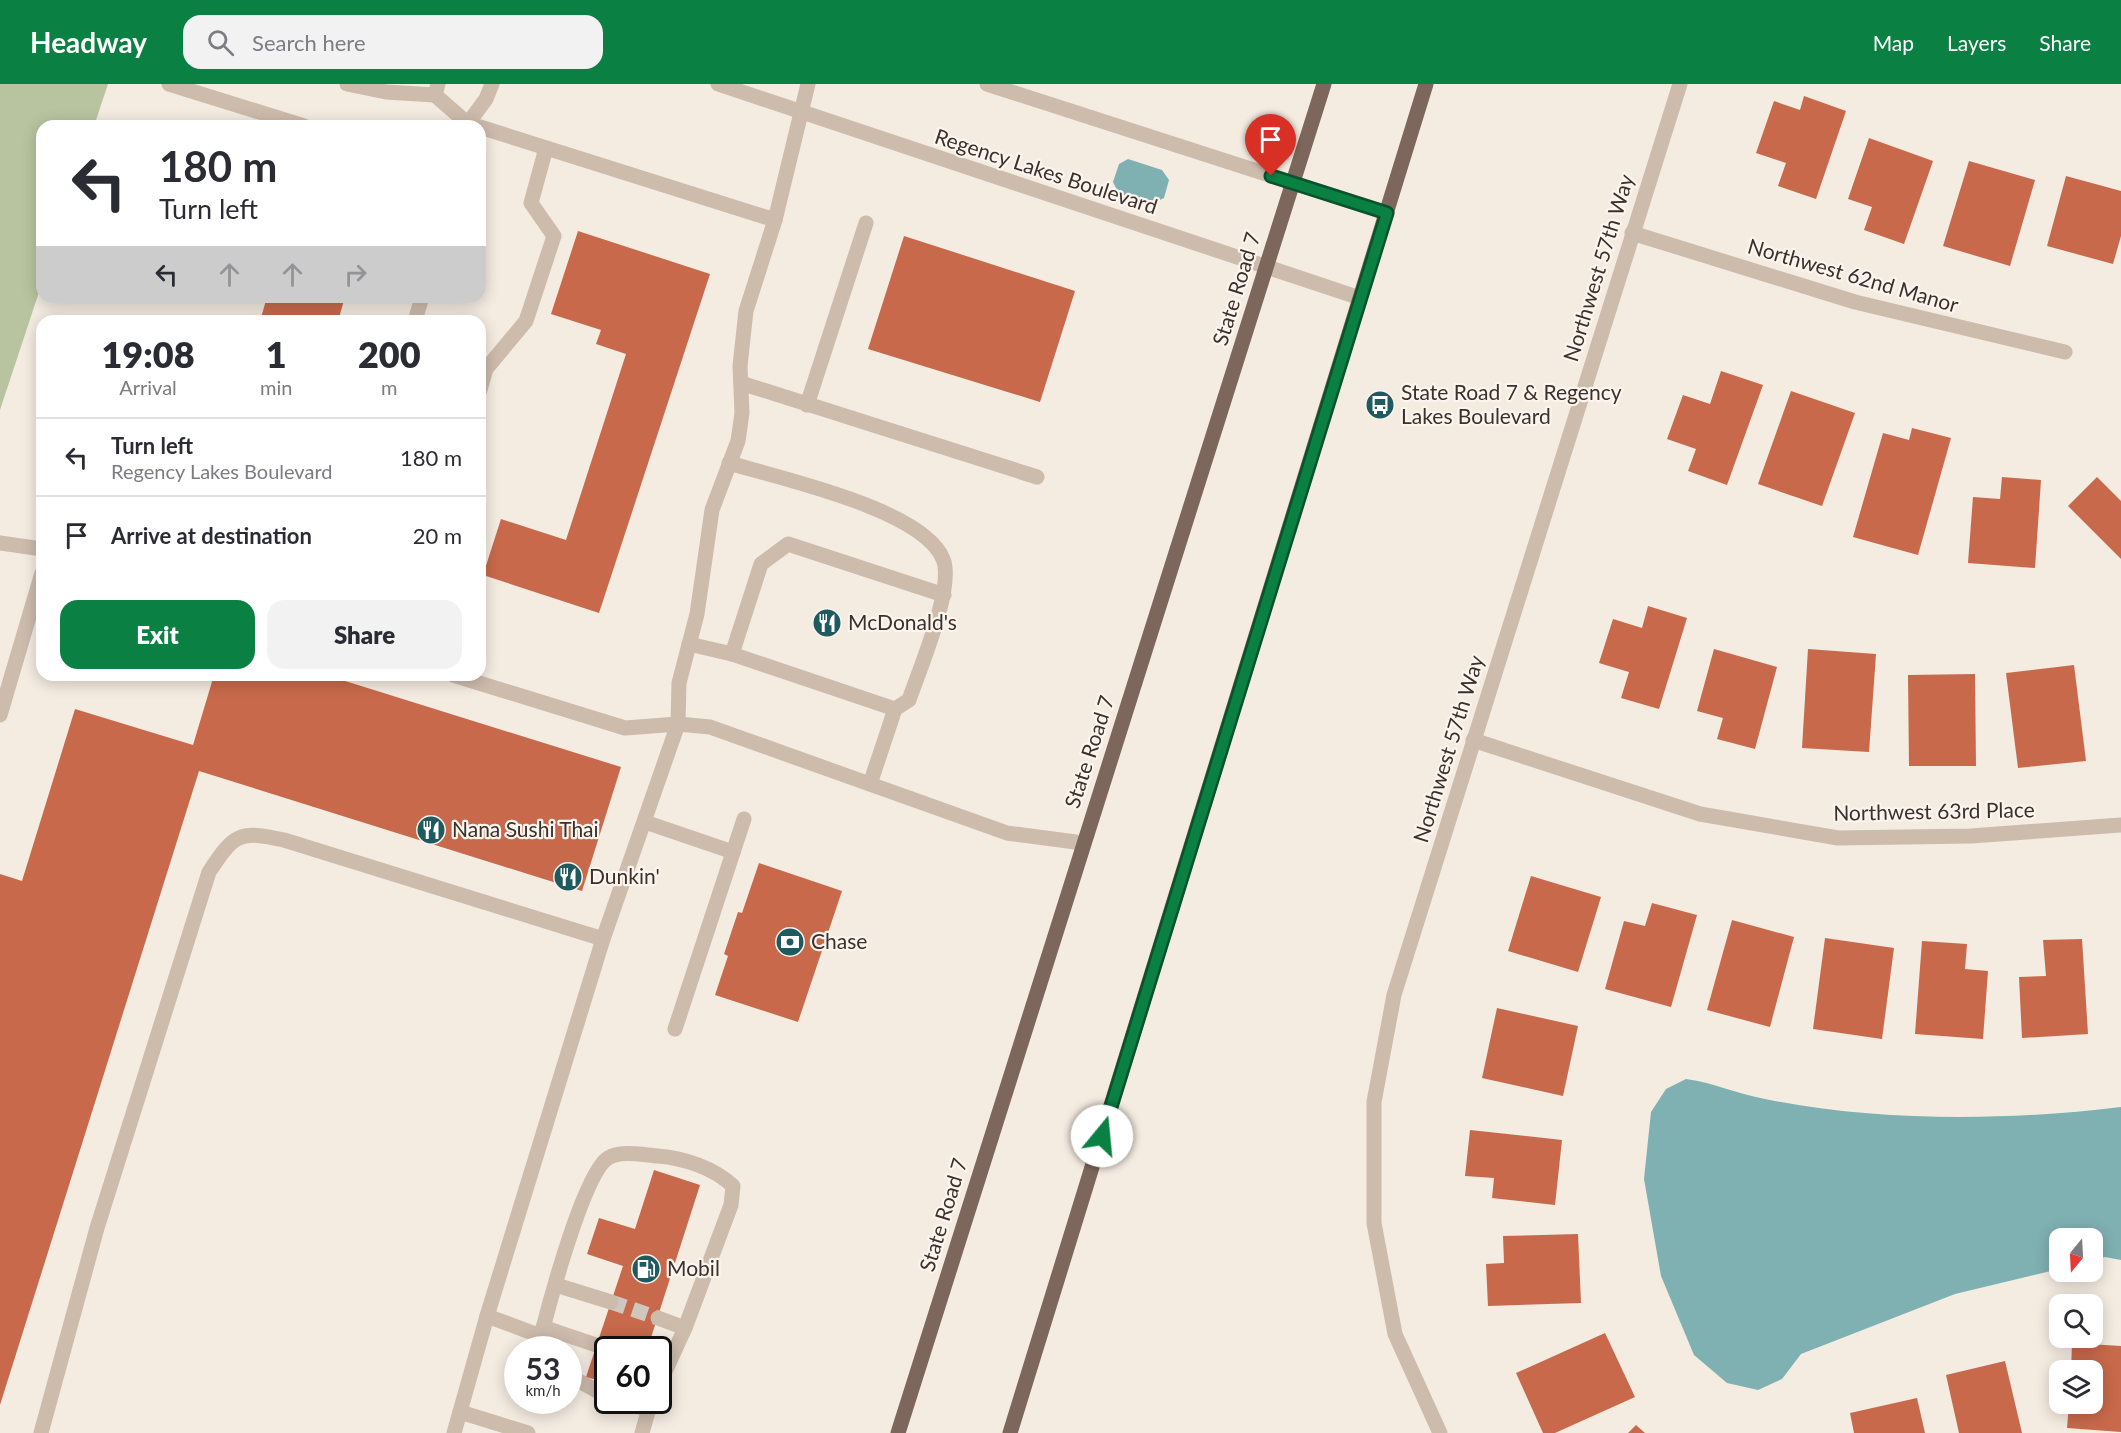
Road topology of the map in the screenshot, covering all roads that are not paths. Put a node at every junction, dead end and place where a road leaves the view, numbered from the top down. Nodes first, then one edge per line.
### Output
1 (347, 84) edge
2 (492, 84) edge
3 (718, 84) edge
4 (808, 84) edge
5 (987, 84) edge
6 (1324, 84) edge
7 (1426, 84) edge
8 (1680, 84) edge
9 (179, 86) edge
10 (436, 90) edge
11 (803, 113) junction
12 (285, 120) edge
13 (464, 120) edge
14 (473, 120) edge
15 (486, 131) edge
16 (546, 148) junction
17 (1293, 183) junction
18 (1387, 213) junction
19 (776, 220) junction
20 (866, 223) dead end
21 (1632, 233) junction
22 (1266, 267) junction
23 (1360, 298) junction
24 (2065, 352) dead end
25 (486, 369) edge
26 (741, 383) junction
27 (807, 405) junction
28 (729, 463) junction
29 (1037, 477) dead end
30 (0, 543) edge
31 (36, 548) edge
32 (36, 593) edge
33 (944, 595) junction
34 (689, 644) junction
35 (732, 654) junction
36 (472, 681) edge
37 (895, 709) junction
38 (0, 715) edge
39 (678, 724) junction
40 (1473, 740) junction
41 (870, 784) junction
42 (744, 819) dead end
43 (645, 822) junction
44 (2121, 825) edge
45 (1083, 843) junction
46 (733, 852) junction
47 (603, 939) junction
48 (675, 1029) dead end
49 (556, 1285) junction
50 (611, 1302) tunnel mouth
51 (487, 1316) junction
52 (658, 1318) tunnel mouth
53 (685, 1328) junction
54 (542, 1331) junction
55 (544, 1336) edge
56 (594, 1344) tunnel mouth
57 (672, 1351) edge
58 (459, 1412) junction
59 (647, 1414) edge
60 (41, 1433) edge
61 (454, 1433) edge
62 (528, 1433) edge
63 (642, 1433) edge
64 (898, 1433) edge
65 (1010, 1433) edge
66 (1440, 1433) edge

1 - 10 street
2 - 14 street
3 - 11 street, Regency Lakes Boulevard
4 - 11 street
5 - 17 street
6 - 17 main road, State Road 7
7 - 18 main road
8 - 21 street, Northwest 57th Way
9 - 12 street
10 - 13 street
11 - 19 street
11 - 22 street, Regency Lakes Boulevard
15 - 16 street
16 - 19 street
16 - 25 street
17 - 18 street
17 - 22 main road, State Road 7
18 - 23 main road
19 - 26 street
20 - 27 street
21 - 24 street, Northwest 62nd Manor
21 - 40 street, Northwest 57th Way
22 - 23 street, Regency Lakes Boulevard
22 - 45 main road, State Road 7
23 - 65 main road
26 - 27 street
26 - 28 street
27 - 29 street
28 - 33 street
28 - 34 street
30 - 31 street
32 - 38 street
33 - 35 street
33 - 37 street
34 - 35 street
34 - 39 street
35 - 37 street
36 - 39 street
37 - 41 street
39 - 41 street
39 - 43 street
40 - 44 street, Northwest 63rd Place
40 - 66 street, Northwest 57th Way
41 - 45 street
42 - 46 street
43 - 46 street
43 - 47 street
45 - 64 main road, State Road 7
46 - 48 street
47 - 51 street
47 - 60 street
49 - 50 street
49 - 53 street
49 - 54 street
51 - 54 street
51 - 58 street
52 - 53 street
53 - 57 street
54 - 55 street
54 - 56 street
58 - 61 street
58 - 62 street
59 - 63 street

